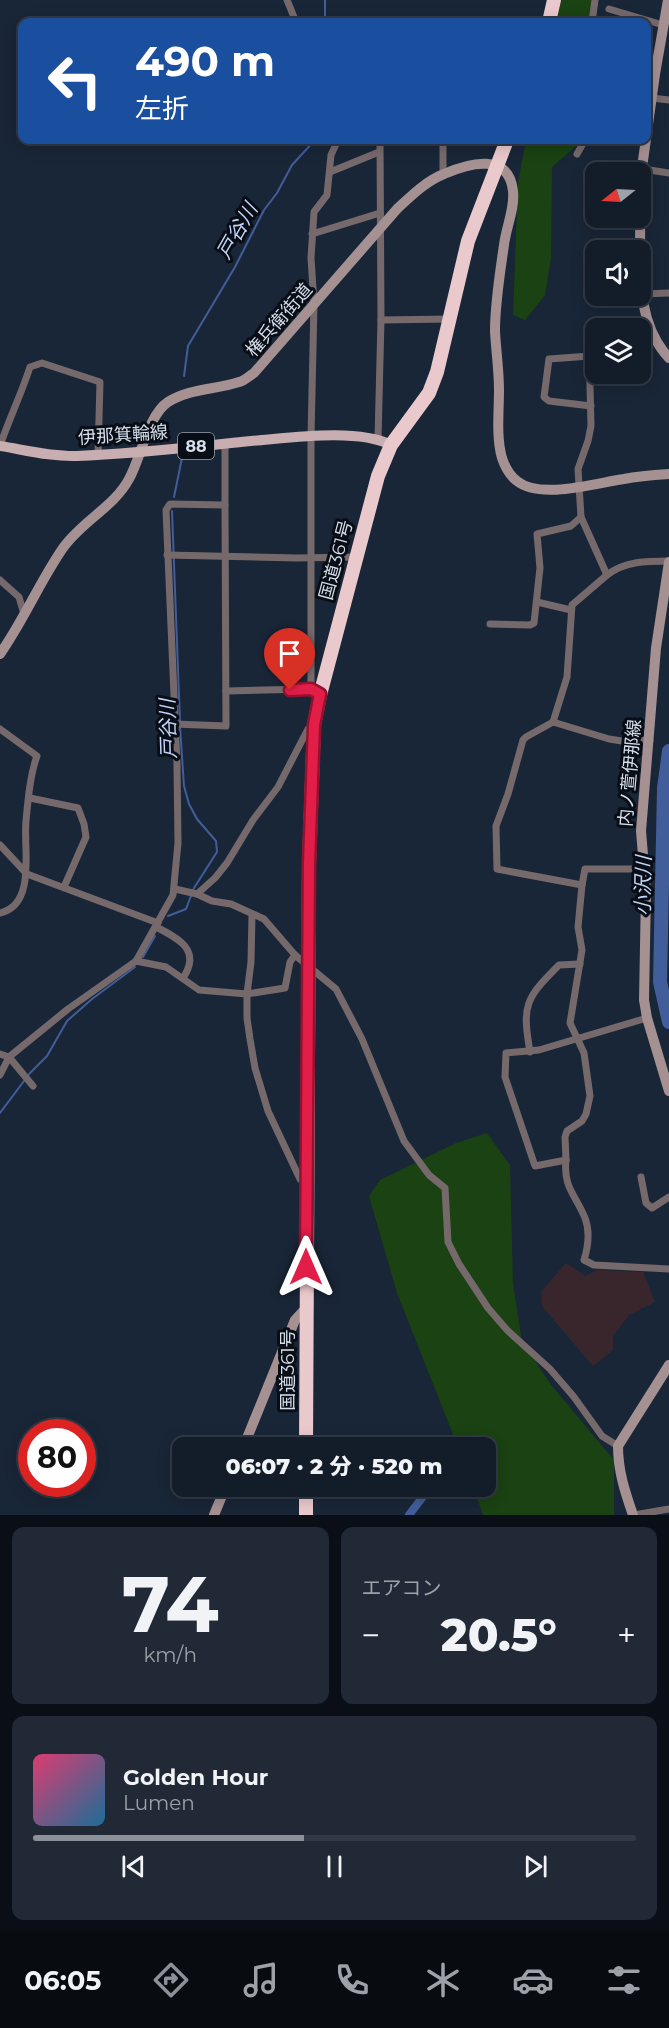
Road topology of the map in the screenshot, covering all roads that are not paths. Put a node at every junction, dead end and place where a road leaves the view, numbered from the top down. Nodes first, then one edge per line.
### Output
1 (287, 0) edge
2 (554, 0) edge
3 (594, 0) edge
4 (668, 0) edge
5 (609, 9) dead end
6 (294, 18) edge
7 (550, 18) edge
8 (592, 18) edge
9 (639, 18) edge
10 (651, 21) edge
11 (663, 25) junction
12 (652, 98) junction
13 (669, 100) edge
14 (651, 105) edge
15 (336, 144) edge
16 (380, 144) edge
17 (443, 144) edge
18 (506, 144) edge
19 (583, 144) edge
20 (646, 144) edge
21 (380, 152) junction
22 (577, 154) dead end
23 (644, 162) edge
24 (498, 165) junction
25 (651, 170) edge
26 (330, 172) junction
27 (669, 173) edge
28 (443, 174) junction
29 (380, 213) junction
30 (380, 230) junction
31 (312, 234) junction
32 (669, 293) edge
33 (651, 294) edge
34 (314, 304) junction
35 (644, 306) edge
36 (449, 319) junction
37 (381, 320) junction
38 (656, 341) junction
39 (651, 342) edge
40 (585, 356) edge
41 (669, 358) edge
42 (591, 384) edge
43 (591, 406) junction
44 (311, 436) junction
45 (378, 439) junction
46 (225, 444) junction
47 (391, 445) junction
48 (0, 446) edge
49 (141, 452) junction
50 (98, 455) junction
51 (669, 474) edge
52 (580, 487) junction
53 (225, 505) junction
54 (581, 517) junction
55 (171, 555) junction
56 (226, 556) junction
57 (313, 557) junction
58 (355, 557) junction
59 (669, 562) edge
60 (607, 575) junction
61 (0, 580) edge
62 (537, 603) junction
63 (572, 610) junction
64 (24, 614) junction
65 (490, 624) dead end
66 (0, 654) edge
67 (226, 691) junction
68 (316, 692) junction
69 (553, 722) junction
70 (178, 724) junction
71 (314, 725) junction
72 (0, 729) edge
73 (650, 740) junction
74 (30, 798) junction
75 (0, 845) edge
76 (644, 869) junction
77 (27, 874) junction
78 (582, 885) junction
79 (64, 887) junction
80 (175, 889) junction
81 (197, 894) junction
82 (0, 913) edge
83 (252, 915) junction
84 (157, 925) junction
85 (296, 955) junction
86 (136, 961) junction
87 (580, 964) junction
88 (308, 966) junction
89 (183, 978) junction
90 (247, 994) junction
91 (647, 1018) junction
92 (577, 1039) junction
93 (530, 1052) junction
94 (0, 1054) edge
95 (9, 1057) junction
96 (0, 1075) edge
97 (31, 1083) dead end
98 (669, 1091) edge
99 (566, 1160) junction
100 (641, 1177) dead end
101 (306, 1183) junction
102 (669, 1197) edge
103 (669, 1269) edge
104 (305, 1309) junction
105 (669, 1365) edge
106 (247, 1437) edge
107 (306, 1437) edge
108 (618, 1446) junction
109 (221, 1497) edge
110 (306, 1497) edge
111 (669, 1509) edge
112 (214, 1515) edge
113 (306, 1515) edge
114 (634, 1515) edge

1 - 6 street
2 - 7 highway
3 - 8 street
4 - 11 street
5 - 9 street
10 - 11 street
11 - 12 street
12 - 13 street
12 - 14 street
15 - 26 street
16 - 21 street
17 - 28 street
18 - 24 highway, 国道361号
19 - 22 street
20 - 23 street
21 - 26 street
21 - 29 street
24 - 28 street, 権兵衛街道
24 - 36 highway, 国道361号
24 - 52 street
25 - 27 street
26 - 31 street
28 - 30 street, 権兵衛街道
29 - 30 street
29 - 31 street
30 - 34 street, 権兵衛街道
30 - 37 street
31 - 34 street
32 - 33 street
34 - 44 street
34 - 49 street, 権兵衛街道
35 - 38 street
36 - 37 street
36 - 47 highway, 国道361号
37 - 45 street
38 - 39 street
38 - 41 street
40 - 43 street
42 - 43 street
43 - 52 street
44 - 45 main road, 伊那箕輪線 / 88
44 - 46 main road, 伊那箕輪線 / 88
44 - 57 street
45 - 47 main road, 伊那箕輪線 / 88
46 - 49 main road, 伊那箕輪線 / 88
46 - 53 street
47 - 58 highway, 国道361号
48 - 50 main road, 伊那箕輪線 / 88
48 - 50 street
49 - 50 main road, 伊那箕輪線 / 88
49 - 64 street, 権兵衛街道
51 - 52 street
52 - 54 street
53 - 55 street
53 - 56 street
54 - 60 street
54 - 62 street
55 - 56 street
55 - 70 street
56 - 57 street
56 - 67 street
57 - 58 street
57 - 68 street
58 - 68 highway, 国道361号
59 - 60 street
59 - 73 street, 内ノ萱伊那線
60 - 63 street
61 - 64 street
62 - 63 street
62 - 65 street
63 - 69 street
64 - 66 street, 権兵衛街道
67 - 68 street
67 - 70 street
68 - 71 highway, 国道361号
69 - 73 street
69 - 78 street
70 - 80 street
71 - 81 street
71 - 88 highway, 国道361号
72 - 74 street
73 - 76 street, 内ノ萱伊那線
74 - 77 street
74 - 79 street
75 - 77 street
76 - 78 street
76 - 91 street, 内ノ萱伊那線
77 - 79 street
77 - 82 street
78 - 87 street
79 - 84 street
80 - 81 street
80 - 84 street
81 - 83 street
83 - 85 street
83 - 90 street
84 - 86 street
84 - 89 street
85 - 88 street
85 - 90 street
86 - 89 street
86 - 95 street
87 - 92 street
87 - 93 street
88 - 101 highway, 国道361号
88 - 108 street
89 - 90 street
90 - 101 street
91 - 92 street
91 - 98 street, 内ノ萱伊那線
92 - 93 street
92 - 99 street
93 - 99 street
94 - 95 street
95 - 96 street
95 - 97 street
99 - 103 street
100 - 102 street
101 - 104 highway, 国道361号
104 - 106 street
104 - 107 highway, 国道361号
105 - 108 street
108 - 114 street
109 - 112 street
110 - 113 highway
111 - 114 street

